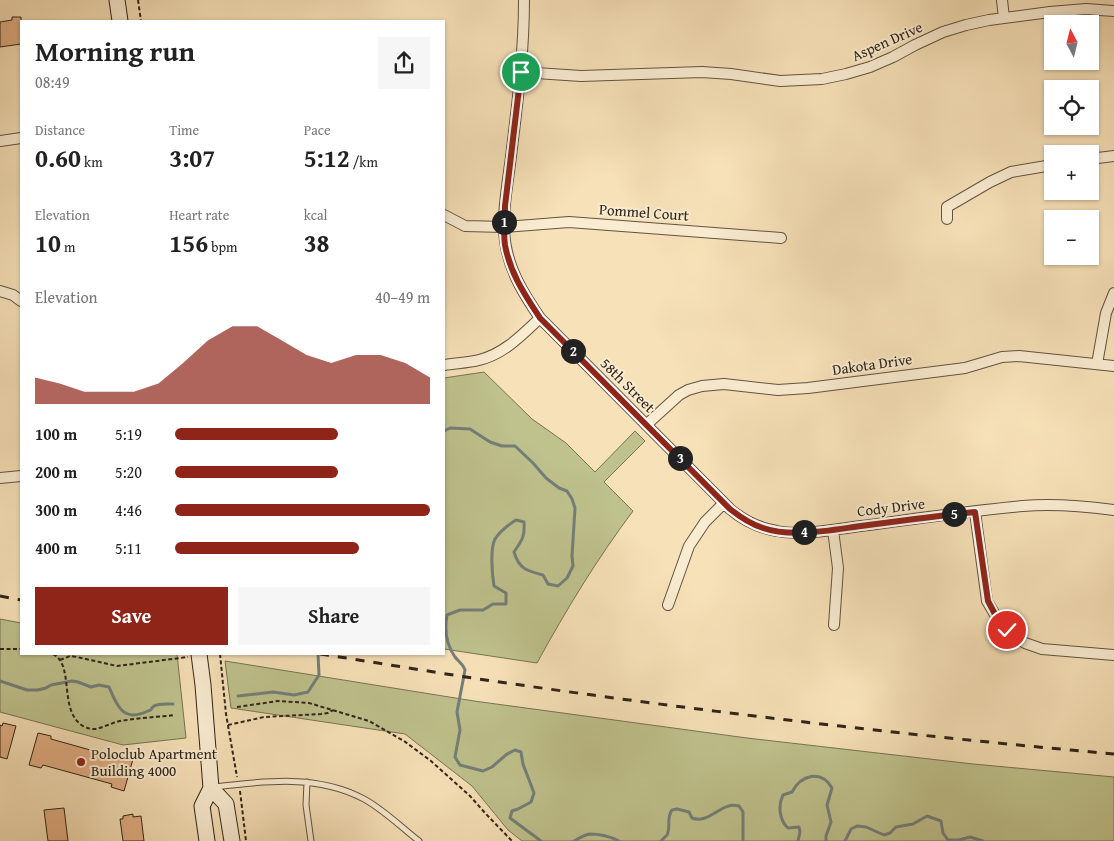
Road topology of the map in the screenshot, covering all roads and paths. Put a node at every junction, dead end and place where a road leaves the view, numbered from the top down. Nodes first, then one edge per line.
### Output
1 (118, 0) edge
2 (138, 0) edge
3 (524, 0) edge
4 (1002, 0) edge
5 (1114, 10) edge
6 (1004, 18) junction
7 (120, 20) edge
8 (141, 20) edge
9 (521, 72) junction
10 (20, 138) edge
11 (0, 141) edge
12 (1114, 156) edge
13 (1099, 158) edge
14 (1044, 166) edge
15 (445, 216) edge
16 (947, 219) dead end
17 (504, 227) junction
18 (781, 238) dead end
19 (0, 291) edge
20 (1114, 293) edge
21 (20, 300) edge
22 (540, 318) junction
23 (1097, 364) junction
24 (445, 365) edge
25 (1114, 366) edge
26 (646, 425) junction
27 (20, 476) edge
28 (0, 478) edge
29 (724, 503) junction
30 (1114, 510) edge
31 (975, 512) junction
32 (762, 528) joint
33 (833, 530) junction
34 (668, 605) dead end
35 (834, 625) dead end
36 (0, 649) edge
37 (20, 649) edge
38 (54, 655) edge
39 (199, 655) edge
40 (220, 655) edge
41 (1114, 655) edge
42 (60, 660) junction
43 (237, 707) dead end
44 (333, 710) junction
45 (175, 715) dead end
46 (228, 725) junction
47 (307, 782) junction
48 (238, 784) junction
49 (212, 788) junction
50 (416, 840) edge
51 (207, 841) edge
52 (232, 841) edge
53 (246, 841) edge
54 (310, 841) edge
55 (512, 841) edge

1 - 7 main road
2 - 8 path
3 - 9 street, 58th Street
4 - 6 street
5 - 6 street, Aspen Drive
6 - 9 street, Aspen Drive
9 - 17 street, 58th Street
10 - 11 street
12 - 13 street
14 - 16 street
15 - 17 street, Pommel Court
17 - 18 street, Pommel Court
17 - 22 street, 58th Street
19 - 21 street
20 - 23 street
22 - 24 street
22 - 26 street, 58th Street
23 - 25 street, Dakota Drive
23 - 26 street, Dakota Drive
26 - 29 street, 58th Street
27 - 28 street
29 - 32 street, 58th Street
29 - 34 street
30 - 31 street, Cody Drive
31 - 33 street, Cody Drive
31 - 41 street
32 - 33 street, Cody Drive
33 - 35 street
36 - 37 path
38 - 42 path
39 - 42 path
39 - 49 main road
40 - 46 path
42 - 45 path
43 - 44 path
44 - 46 path
44 - 55 path
46 - 48 path
47 - 48 lane
47 - 50 lane
47 - 54 lane
48 - 49 lane
48 - 53 path
49 - 51 main road
49 - 52 main road

